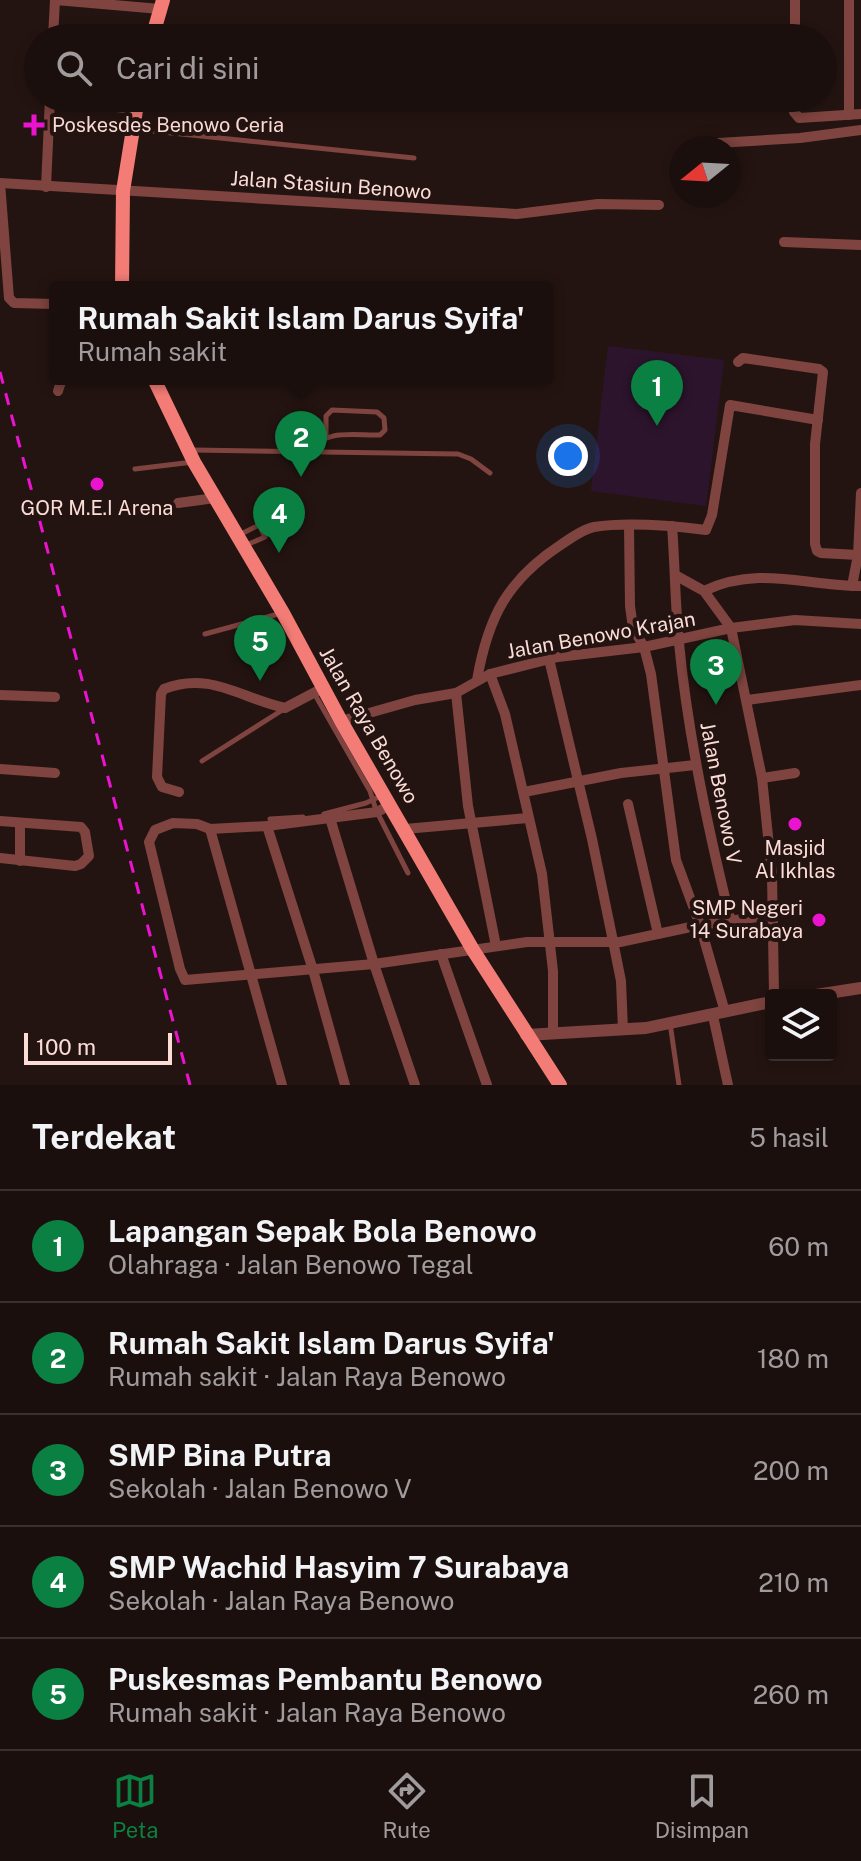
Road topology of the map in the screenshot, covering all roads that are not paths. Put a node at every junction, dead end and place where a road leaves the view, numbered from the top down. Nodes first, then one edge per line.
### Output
1 (56, 0) edge
2 (795, 0) edge
3 (849, 0) edge
4 (98, 2) edge
5 (161, 4) edge
6 (54, 24) edge
7 (156, 24) edge
8 (795, 24) edge
9 (49, 112) edge
10 (135, 112) edge
11 (795, 112) edge
12 (861, 114) edge
13 (849, 115) junction
14 (132, 129) junction
15 (861, 130) edge
16 (741, 142) edge
17 (414, 158) dead end
18 (0, 183) edge
19 (46, 187) junction
20 (123, 191) junction
21 (659, 205) dead end
22 (784, 242) dead end
23 (861, 245) edge
24 (122, 281) edge
25 (49, 304) edge
26 (738, 362) dead end
27 (60, 385) edge
28 (157, 385) edge
29 (58, 391) dead end
30 (818, 420) junction
31 (326, 436) junction
32 (311, 452) junction
33 (191, 456) junction
34 (135, 469) dead end
35 (490, 473) dead end
36 (861, 493) edge
37 (215, 498) junction
38 (178, 503) dead end
39 (672, 526) junction
40 (629, 527) junction
41 (858, 555) junction
42 (675, 575) junction
43 (856, 586) edge
44 (704, 591) junction
45 (283, 613) junction
46 (861, 624) edge
47 (731, 628) junction
48 (205, 634) dead end
49 (679, 641) junction
50 (644, 647) junction
51 (549, 659) junction
52 (490, 674) junction
53 (477, 680) junction
54 (861, 685) edge
55 (318, 690) junction
56 (456, 693) junction
57 (0, 695) edge
58 (55, 697) dead end
59 (747, 700) junction
60 (285, 708) junction
61 (341, 721) junction
62 (202, 761) dead end
63 (695, 765) junction
64 (662, 767) junction
65 (0, 769) edge
66 (55, 773) dead end
67 (795, 773) dead end
68 (762, 778) junction
69 (578, 780) junction
70 (179, 792) dead end
71 (524, 792) junction
72 (379, 804) junction
73 (628, 804) dead end
74 (330, 818) junction
75 (528, 818) junction
76 (0, 821) edge
77 (268, 823) junction
78 (20, 824) junction
79 (471, 824) junction
80 (210, 829) junction
81 (405, 829) junction
82 (416, 850) junction
83 (399, 852) junction
84 (0, 858) edge
85 (20, 861) junction
86 (408, 873) dead end
87 (772, 915) junction
88 (731, 922) junction
89 (700, 925) junction
90 (658, 934) junction
91 (551, 940) junction
92 (613, 941) junction
93 (496, 946) junction
94 (473, 950) junction
95 (441, 954) junction
96 (374, 964) junction
97 (313, 970) junction
98 (251, 972) junction
99 (861, 988) edge
100 (774, 989) edge
101 (837, 992) edge
102 (765, 1003) edge
103 (719, 1014) junction
104 (670, 1023) junction
105 (623, 1030) junction
106 (553, 1034) junction
107 (526, 1035) junction
108 (282, 1085) edge
109 (345, 1085) edge
110 (415, 1085) edge
111 (487, 1085) edge
112 (560, 1085) edge
113 (679, 1085) edge
114 (728, 1085) edge

1 - 4 street
1 - 6 street
2 - 8 street
3 - 13 street
4 - 5 street
5 - 7 main road
9 - 19 street
10 - 14 main road
11 - 13 street
12 - 13 street
14 - 17 lane
14 - 20 main road
15 - 16 street
18 - 19 street, Jalan Stasiun Benowo
18 - 25 street
19 - 20 street, Jalan Stasiun Benowo
20 - 21 street, Jalan Stasiun Benowo
20 - 24 main road
22 - 23 street
26 - 30 street
27 - 29 street
28 - 33 main road, Jalan Raya Benowo
30 - 39 street
30 - 41 street
31 - 31 lane
31 - 32 lane
32 - 33 lane
32 - 35 lane
33 - 34 lane
33 - 37 main road, Jalan Raya Benowo
36 - 41 street
37 - 38 street
37 - 45 main road, Jalan Raya Benowo
39 - 40 street
39 - 42 street, Jalan Benowo V
40 - 50 street
40 - 53 street
41 - 43 street
42 - 44 street
42 - 49 street, Jalan Benowo V
43 - 44 street
44 - 47 street
45 - 48 lane
45 - 55 main road, Jalan Raya Benowo
46 - 47 street, Jalan Benowo Krajan
47 - 49 street, Jalan Benowo Krajan
47 - 59 street
49 - 50 street, Jalan Benowo Krajan
49 - 63 street, Jalan Benowo V
50 - 51 street, Jalan Benowo Krajan
50 - 64 street
51 - 52 street, Jalan Benowo Krajan
51 - 69 street
52 - 53 street, Jalan Benowo Krajan
52 - 71 street
53 - 56 street, Jalan Benowo Krajan
54 - 59 street
55 - 60 street
55 - 61 main road, Jalan Raya Benowo
55 - 72 lane
56 - 61 street, Jalan Benowo Krajan
56 - 79 street
57 - 58 street
59 - 68 street
60 - 62 lane
60 - 70 street
61 - 72 main road, Jalan Raya Benowo
63 - 64 street
63 - 88 street, Jalan Benowo V
64 - 69 street
64 - 89 street
65 - 66 street
67 - 68 street
68 - 87 street
69 - 71 street
69 - 92 street
71 - 75 street
72 - 74 street
72 - 77 lane
72 - 81 main road, Jalan Raya Benowo
72 - 83 lane
73 - 90 street
74 - 77 street
74 - 96 street
75 - 79 street
75 - 91 street
76 - 78 street
77 - 80 street
77 - 97 street
78 - 85 street
78 - 85 street
79 - 81 street
79 - 93 street
80 - 98 street
80 - 98 street
81 - 82 main road, Jalan Raya Benowo
82 - 83 lane
82 - 94 main road, Jalan Raya Benowo
83 - 86 lane
84 - 85 street
87 - 88 street
87 - 100 street
88 - 89 street
89 - 90 street
89 - 103 street
90 - 92 street
91 - 92 street
91 - 93 street
91 - 106 street
92 - 105 street
93 - 94 street
94 - 95 street
94 - 107 main road, Jalan Raya Benowo
95 - 96 street
95 - 111 street
96 - 97 street
96 - 110 street
97 - 98 street
97 - 109 street
98 - 108 street
99 - 101 street
102 - 103 street
103 - 104 street
103 - 114 street
104 - 105 street
104 - 113 lane
105 - 106 street
106 - 107 street
107 - 112 main road, Jalan Raya Benowo

